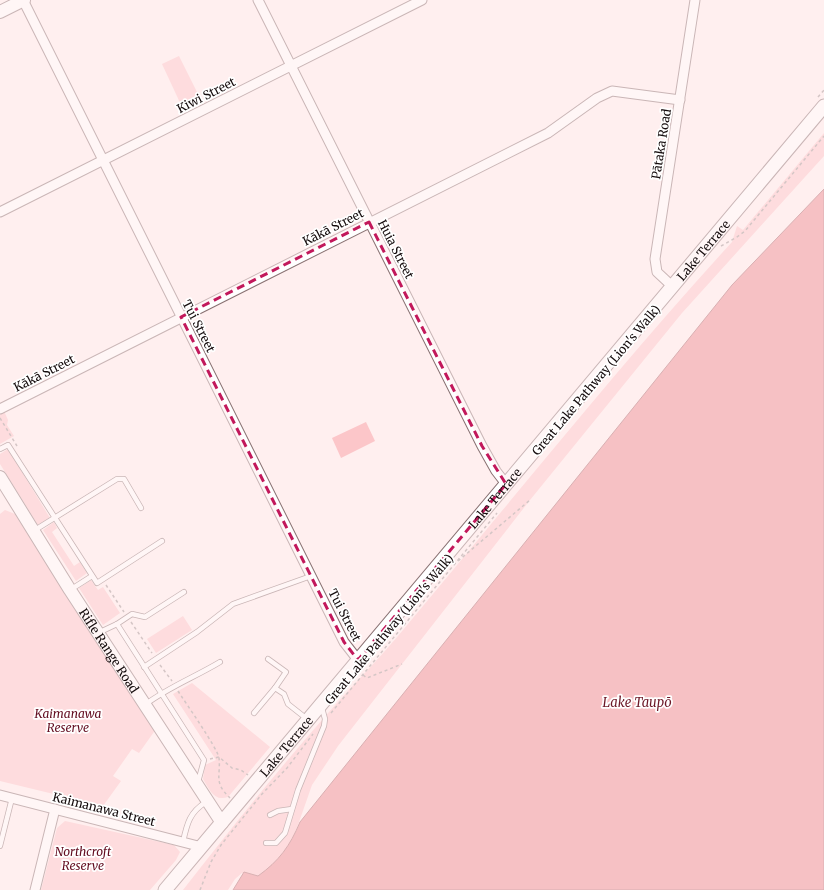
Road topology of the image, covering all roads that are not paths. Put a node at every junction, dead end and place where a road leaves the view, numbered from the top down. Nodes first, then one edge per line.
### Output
1 (23, 0) edge
2 (258, 0) edge
3 (422, 0) edge
4 (695, 0) edge
5 (0, 12) edge
6 (291, 66) junction
7 (680, 100) junction
8 (824, 106) edge
9 (103, 160) junction
10 (0, 212) edge
11 (369, 222) junction
12 (672, 286) junction
13 (181, 317) junction
14 (0, 409) edge
15 (0, 449) edge
16 (1, 482) edge
17 (506, 484) junction
18 (141, 508) dead end
19 (55, 518) junction
20 (34, 531) junction
21 (162, 541) dead end
22 (92, 576) junction
23 (311, 576) junction
24 (70, 590) junction
25 (184, 592) dead end
26 (117, 624) junction
27 (98, 633) junction
28 (268, 659) dead end
29 (358, 660) junction
30 (220, 662) dead end
31 (144, 667) junction
32 (275, 688) junction
33 (160, 694) junction
34 (146, 704) junction
35 (321, 706) junction
36 (254, 713) dead end
37 (308, 720) junction
38 (197, 785) junction
39 (0, 795) edge
40 (12, 798) junction
41 (208, 801) junction
42 (55, 809) junction
43 (292, 810) junction
44 (270, 815) dead end
45 (222, 822) junction
46 (182, 842) junction
47 (266, 843) dead end
48 (0, 846) edge
49 (202, 847) junction
50 (35, 890) edge
51 (165, 890) edge

1 - 5 street
1 - 9 street, Tui Street
2 - 6 street, Huia Street
3 - 6 street, Kiwi Street
4 - 7 street, Pātaka Road
6 - 9 street, Kiwi Street
6 - 11 street, Huia Street
7 - 11 street, Kākā Street
7 - 12 street, Pātaka Road
8 - 12 main road, Lake Terrace
9 - 10 street, Kiwi Street
9 - 13 street, Tui Street
11 - 13 street, Kākā Street
11 - 17 street, Huia Street
12 - 17 main road, Lake Terrace
13 - 14 street, Kākā Street
13 - 23 street, Tui Street
15 - 19 lane
16 - 20 street, Rifle Range Road
17 - 29 main road, Lake Terrace
18 - 19 lane
19 - 20 lane
19 - 22 lane
20 - 24 street, Rifle Range Road
21 - 22 lane
22 - 24 lane
23 - 29 street, Tui Street
23 - 31 lane
24 - 27 street, Rifle Range Road
25 - 26 lane
26 - 27 lane
26 - 31 lane
27 - 34 street, Rifle Range Road
28 - 32 lane
29 - 35 main road, Lake Terrace
30 - 33 lane
31 - 33 lane
32 - 36 lane
32 - 37 lane
33 - 34 lane
33 - 38 lane
34 - 38 street, Rifle Range Road
35 - 37 main road, Lake Terrace
35 - 43 lane
37 - 45 main road, Lake Terrace
38 - 41 street, Rifle Range Road
39 - 40 street, Kaimanawa Street
40 - 42 street, Kaimanawa Street
40 - 48 lane
41 - 45 street, Rifle Range Road
41 - 46 lane
42 - 46 street, Kaimanawa Street
42 - 50 street
43 - 44 lane
43 - 47 lane
45 - 49 main road, Lake Terrace
46 - 49 street, Kaimanawa Street
49 - 51 main road, Lake Terrace

